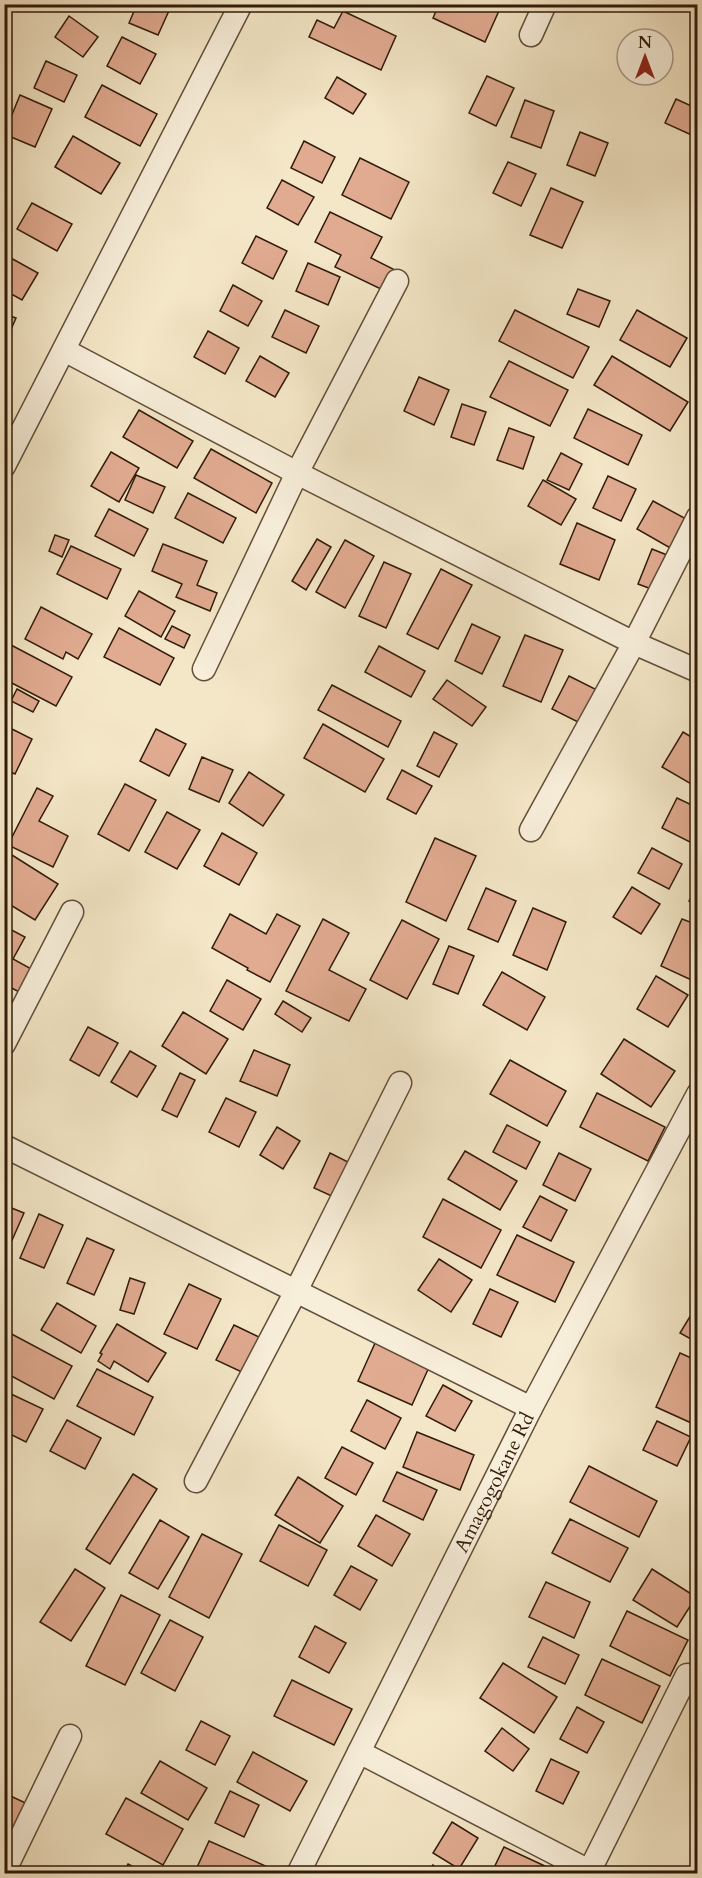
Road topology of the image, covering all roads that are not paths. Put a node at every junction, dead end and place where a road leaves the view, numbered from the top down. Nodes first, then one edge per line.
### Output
1 (242, 4) edge
2 (545, 4) edge
3 (531, 35) dead end
4 (397, 281) dead end
5 (64, 350) junction
6 (4, 466) edge
7 (297, 473) junction
8 (698, 517) edge
9 (634, 643) junction
10 (204, 669) dead end
11 (698, 671) edge
12 (531, 830) dead end
13 (72, 912) dead end
14 (4, 1044) edge
15 (400, 1083) dead end
16 (697, 1096) edge
17 (4, 1146) edge
18 (296, 1292) junction
19 (531, 1408) junction
20 (196, 1481) dead end
21 (687, 1675) dead end
22 (70, 1736) dead end
23 (359, 1752) junction
24 (4, 1872) edge
25 (591, 1873) edge
26 (298, 1874) edge

1 - 5 street
2 - 3 street
4 - 7 street
5 - 6 street
5 - 7 street
7 - 9 street
7 - 10 street
8 - 9 street
9 - 11 street
9 - 12 street
13 - 14 street
15 - 18 street
16 - 19 street, Amagogokane Rd
17 - 18 street
18 - 19 street
18 - 20 street
19 - 23 street, Amagogokane Rd
21 - 25 street
22 - 24 street
23 - 25 street
23 - 26 street, Amagogokane Rd

